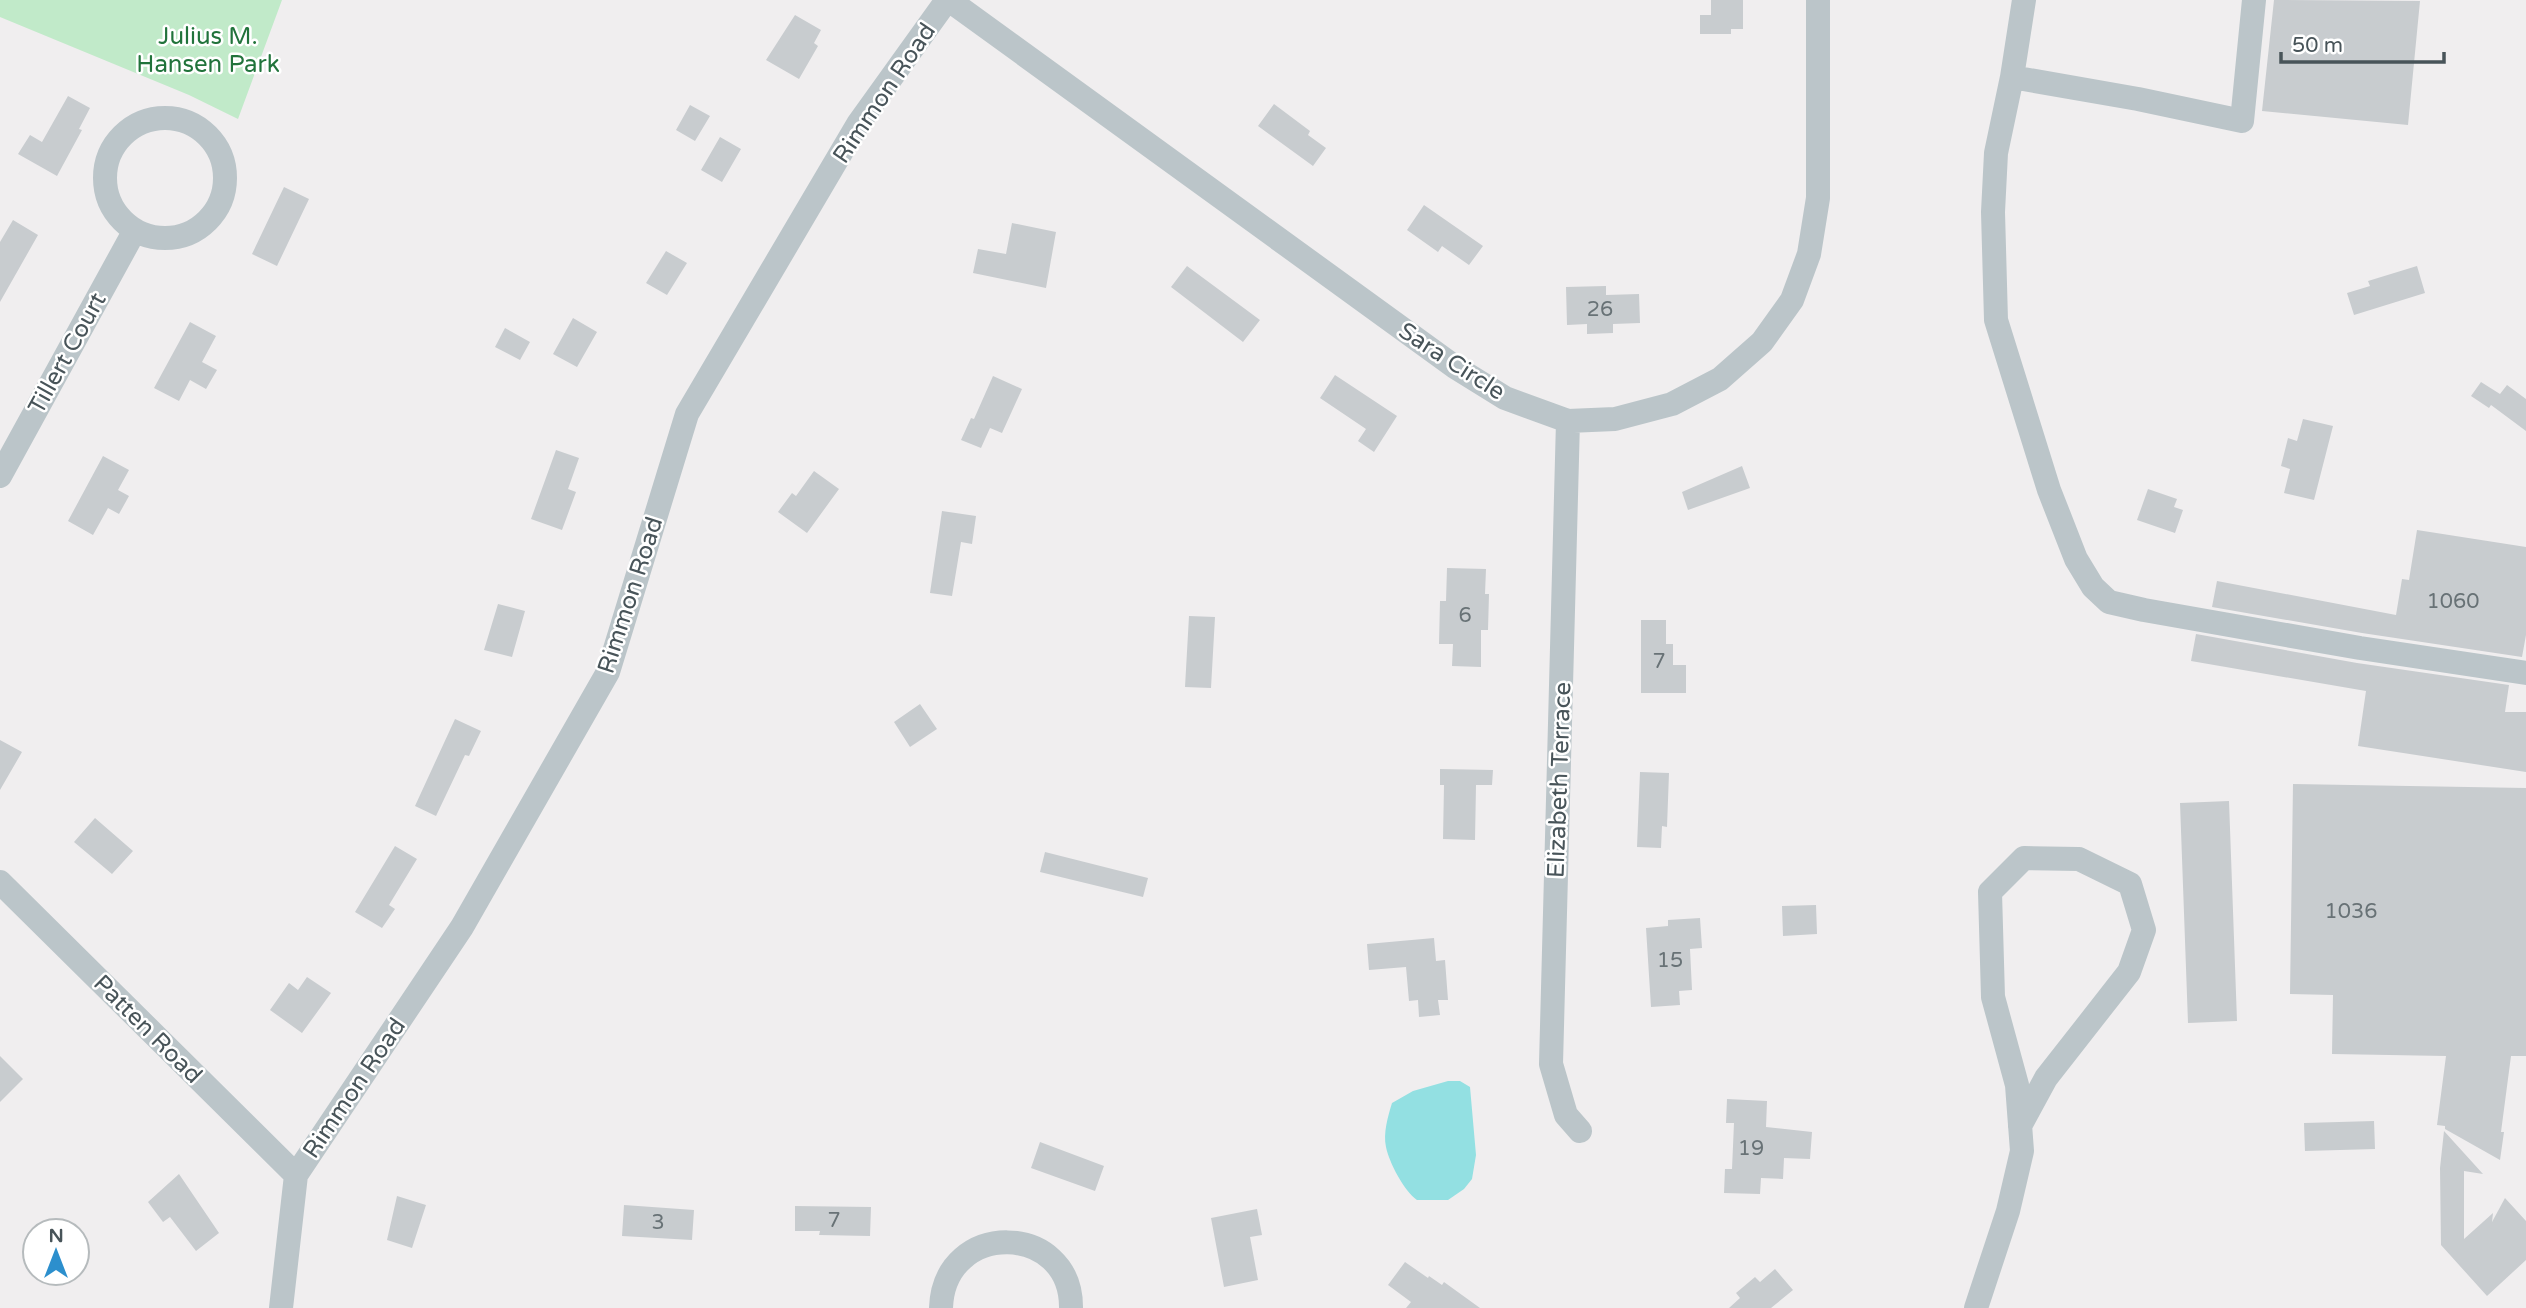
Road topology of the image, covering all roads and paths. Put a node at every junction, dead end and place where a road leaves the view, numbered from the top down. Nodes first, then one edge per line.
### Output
1 (948, 0) edge
2 (1818, 0) edge
3 (2024, 0) edge
4 (2254, 0) edge
5 (2012, 77) junction
6 (135, 230) junction
7 (1569, 421) junction
8 (0, 476) edge
9 (2526, 673) edge
10 (0, 882) edge
11 (2020, 1126) junction
12 (1580, 1131) dead end
13 (296, 1175) junction
14 (281, 1308) edge
15 (941, 1308) edge
16 (1071, 1308) edge
17 (1976, 1308) edge

1 - 7 street, Sara Circle
1 - 13 street, Rimmon Road
2 - 7 street, Sara Circle
3 - 5 street
4 - 5 street
5 - 9 street
6 - 6 street
6 - 8 street, Tillert Court
7 - 12 street, Elizabeth Terrace
10 - 13 street, Patten Road
11 - 11 street
11 - 17 street
13 - 14 street, Rimmon Road
15 - 16 street

